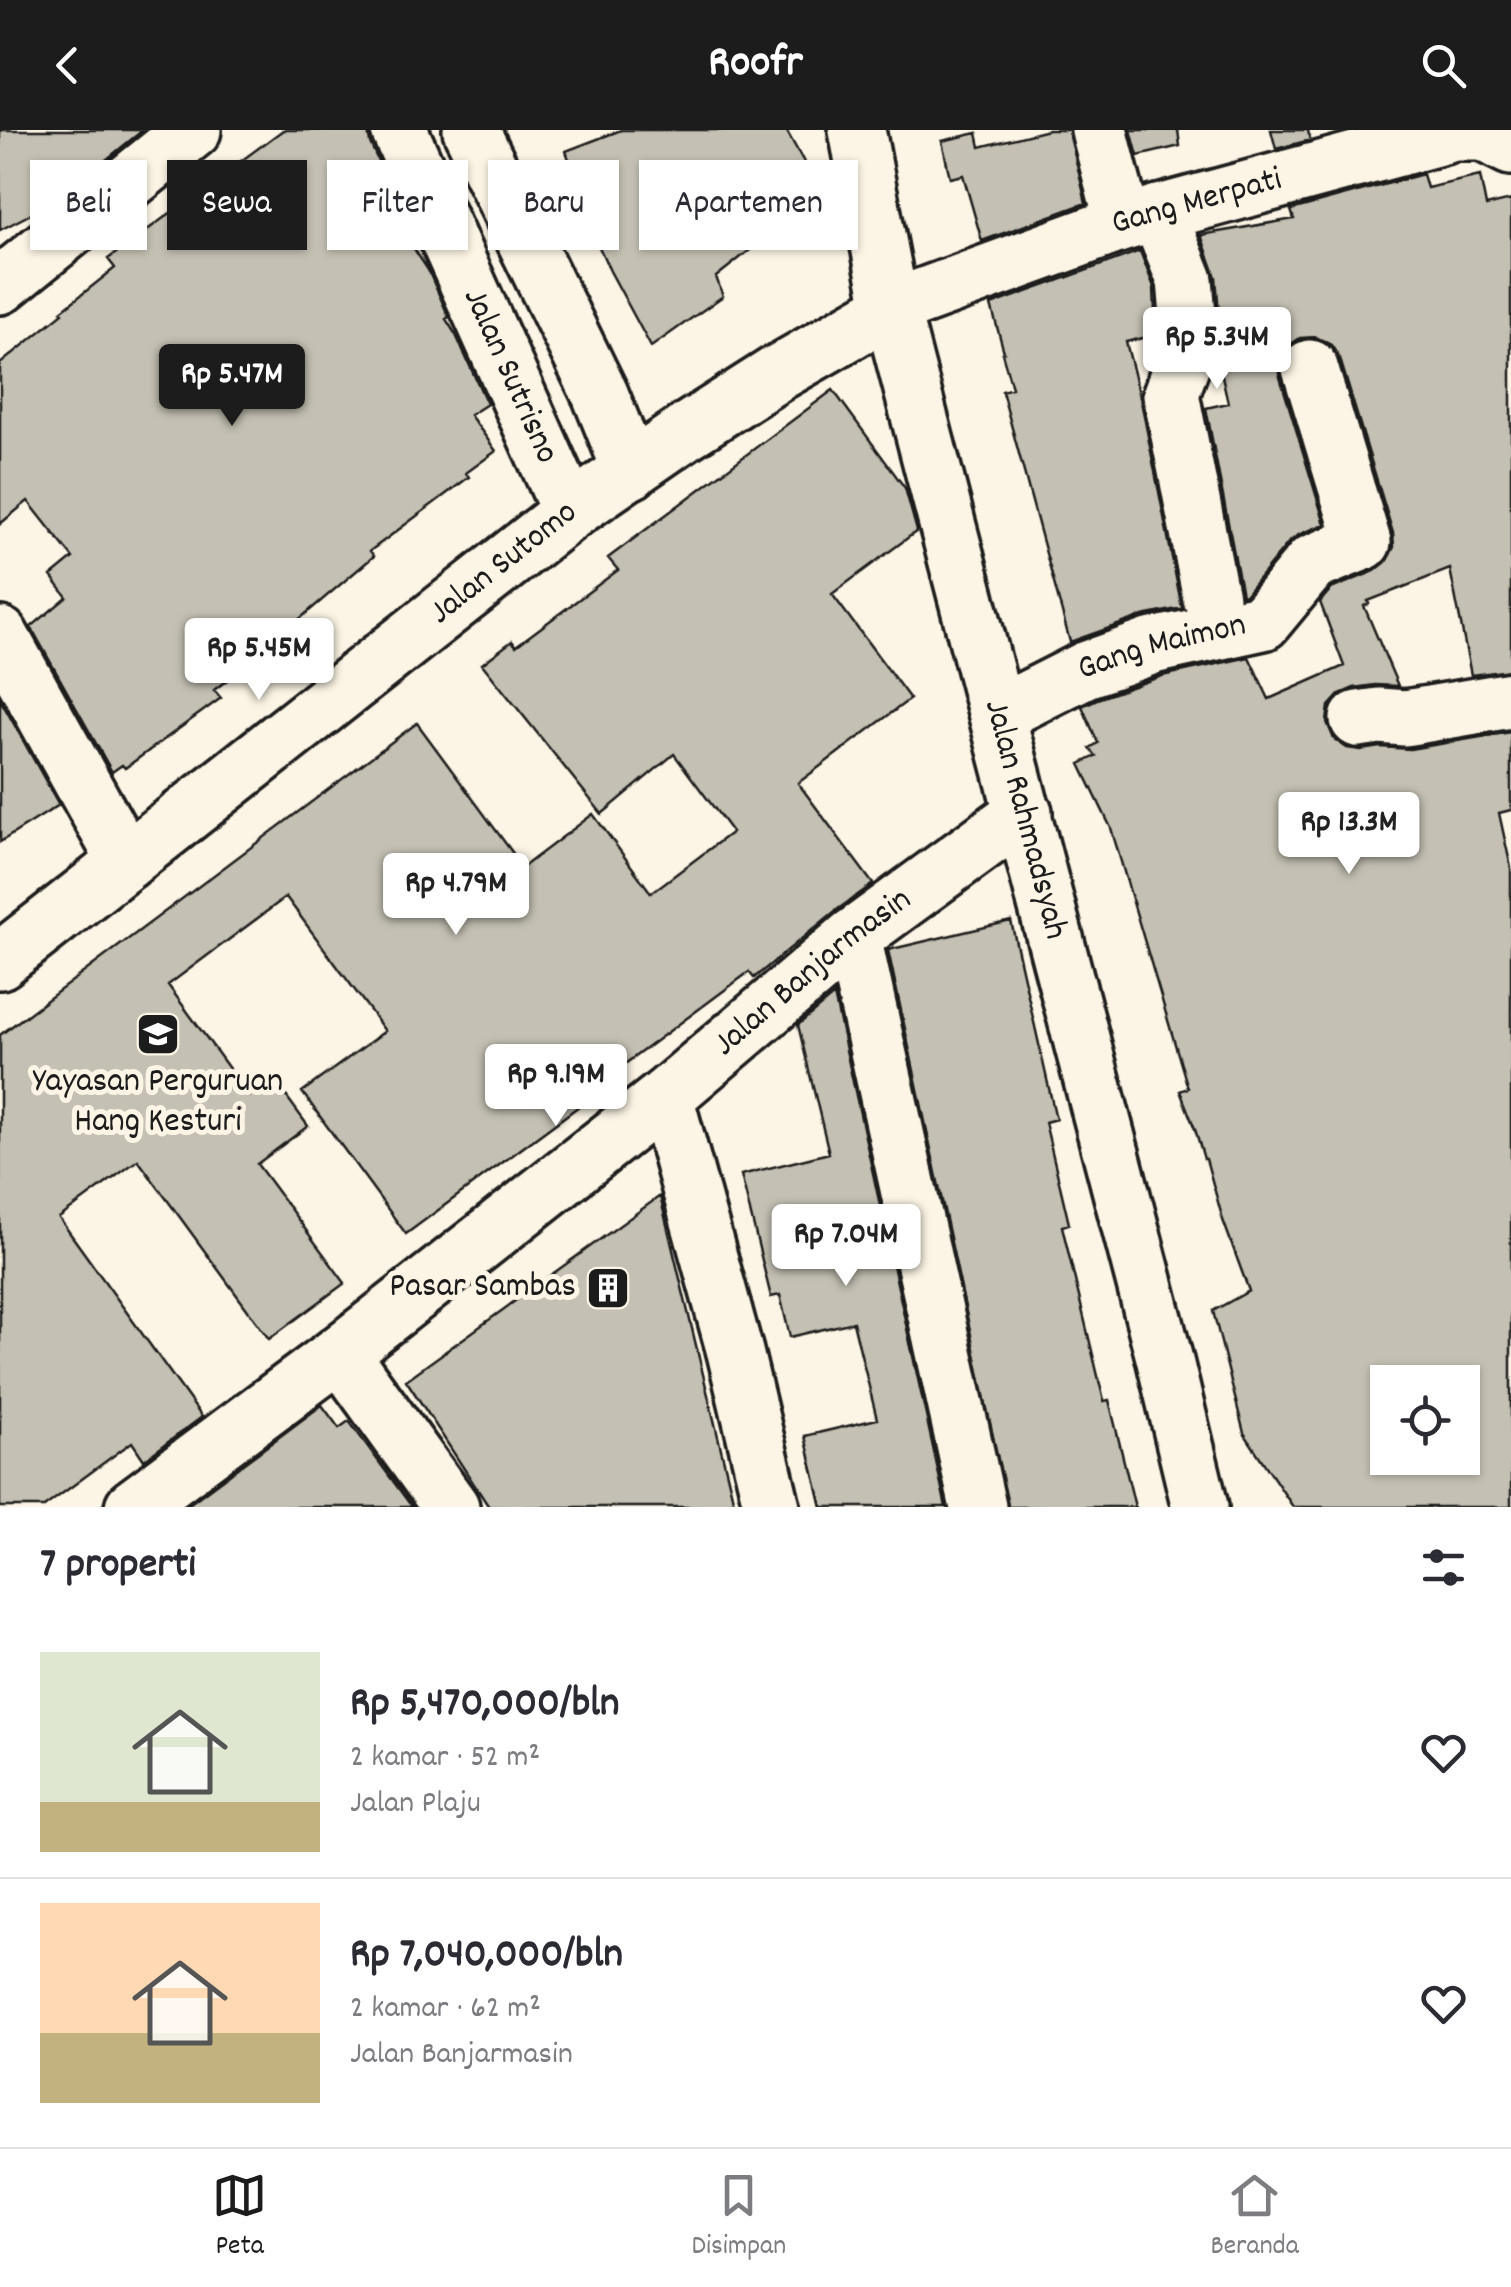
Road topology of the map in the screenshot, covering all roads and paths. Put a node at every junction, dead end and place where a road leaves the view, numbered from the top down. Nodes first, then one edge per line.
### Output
1 (193, 130) edge
2 (399, 130) edge
3 (471, 130) edge
4 (857, 130) edge
5 (1100, 130) edge
6 (1511, 146) edge
7 (1141, 218) junction
8 (0, 286) edge
9 (891, 308) junction
10 (1310, 368) dead end
11 (631, 471) junction
12 (570, 512) junction
13 (1210, 598) dead end
14 (0, 635) edge
15 (1511, 700) edge
16 (998, 714) junction
17 (1358, 719) dead end
18 (1024, 812) junction
19 (126, 862) junction
20 (853, 937) junction
21 (0, 961) edge
22 (665, 1097) junction
23 (340, 1353) junction
24 (133, 1507) edge
25 (451, 1507) edge
26 (772, 1507) edge
27 (978, 1507) edge
28 (1200, 1507) edge

1 - 8 street
2 - 12 street, Jalan Sutrisno
3 - 11 street, Jalan Sutrisno
4 - 9 street, Jalan Rahmadsyah
5 - 7 street
6 - 7 street, Gang Merpati
7 - 9 street, Gang Merpati
7 - 13 street
9 - 11 street, Jalan Sutomo
9 - 16 street, Jalan Rahmadsyah
10 - 16 street, Gang Maimon
11 - 12 street, Jalan Sutomo
12 - 19 street, Jalan Sutomo
14 - 19 street
15 - 17 street
16 - 18 street, Jalan Rahmadsyah
18 - 20 street, Jalan Banjarmasin
18 - 28 street, Jalan Rahmadsyah
19 - 21 street, Jalan Sutomo
20 - 22 street, Jalan Banjarmasin
20 - 27 street
22 - 23 street, Jalan Banjarmasin
22 - 26 street
23 - 24 street, Jalan Banjarmasin
23 - 25 street

